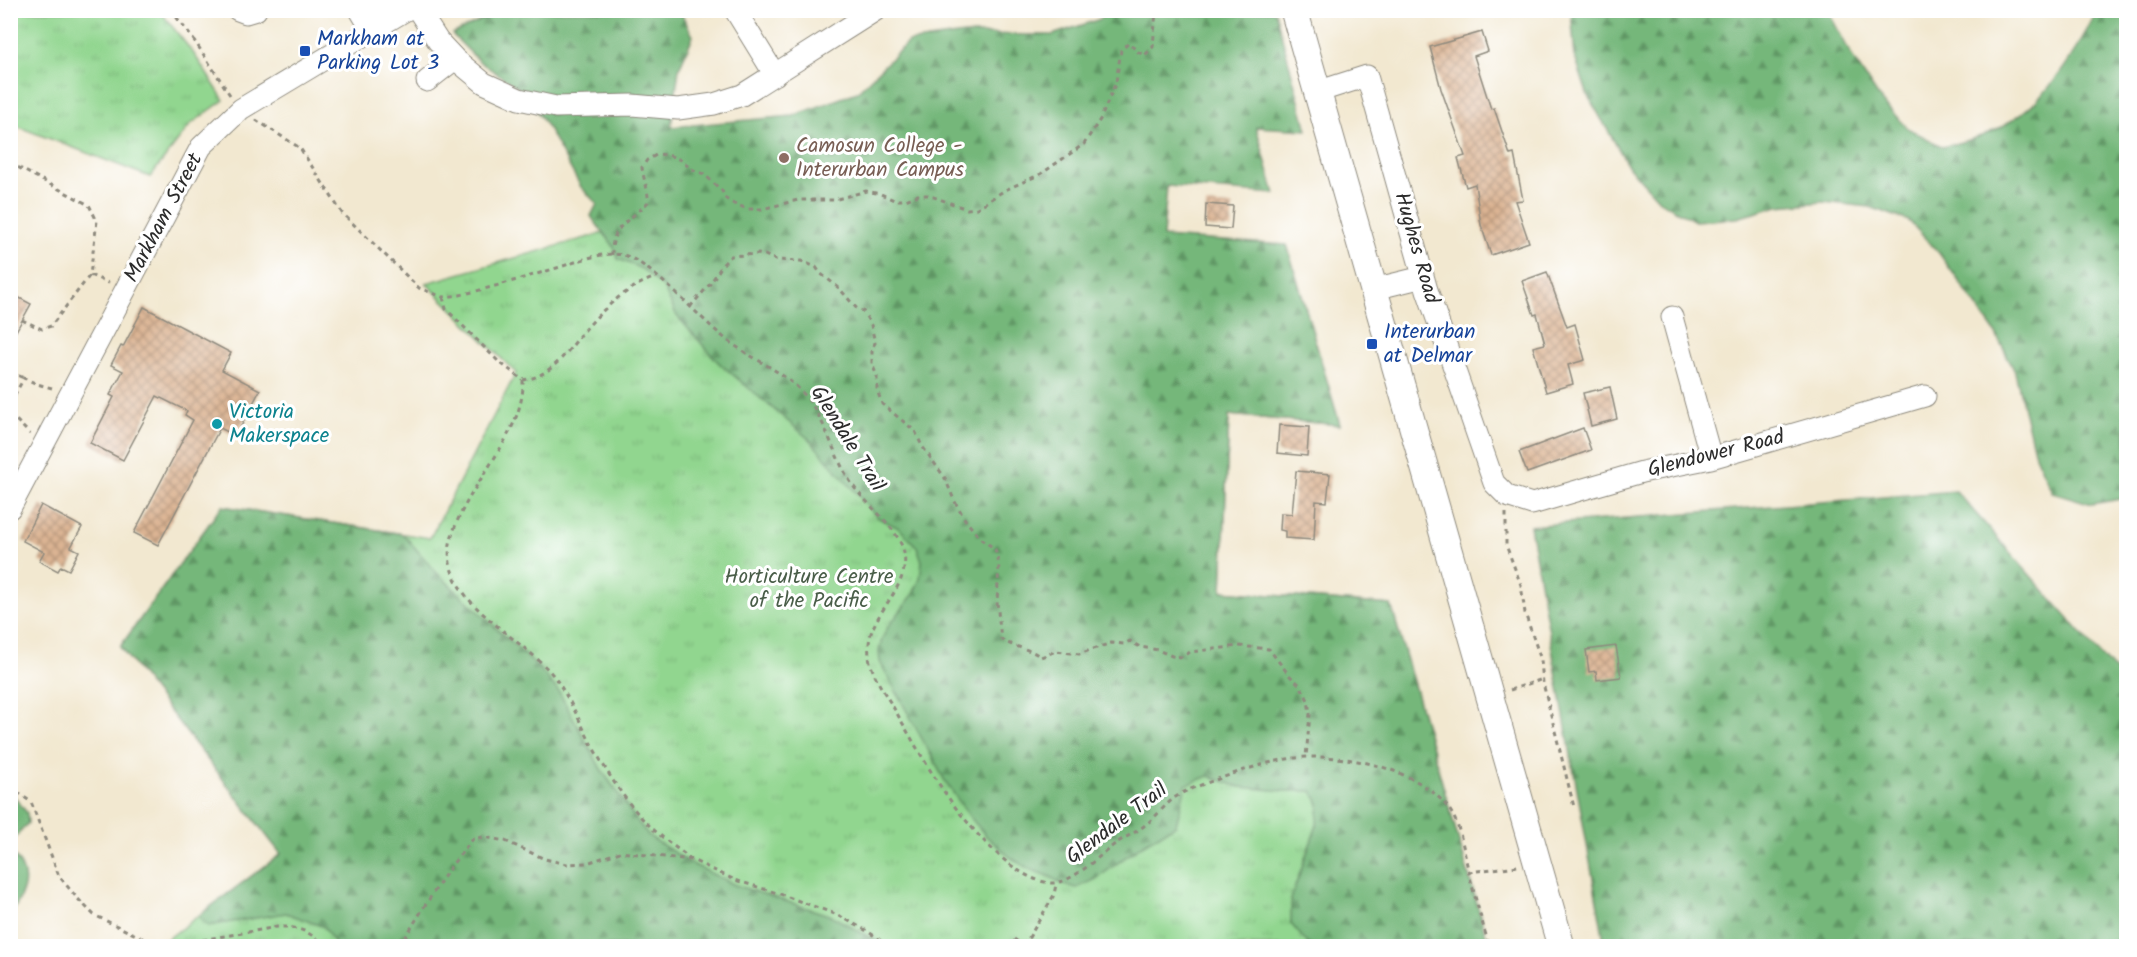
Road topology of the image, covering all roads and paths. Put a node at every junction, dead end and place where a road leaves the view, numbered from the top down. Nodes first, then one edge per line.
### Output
1 (171, 10) edge
2 (238, 10) edge
3 (256, 10) edge
4 (360, 10) edge
5 (406, 10) edge
6 (418, 10) edge
7 (735, 10) edge
8 (876, 10) edge
9 (1156, 10) edge
10 (1294, 10) edge
11 (372, 30) junction
12 (455, 59) junction
13 (775, 75) junction
14 (427, 81) dead end
15 (1317, 92) junction
16 (241, 109) junction
17 (10, 163) edge
18 (612, 255) junction
19 (90, 274) junction
20 (656, 277) junction
21 (1423, 277) junction
22 (114, 286) dead end
23 (1374, 289) junction
24 (443, 297) junction
25 (690, 307) junction
26 (1672, 317) dead end
27 (22, 320) dead end
28 (10, 372) edge
29 (24, 378) junction
30 (523, 380) junction
31 (54, 388) dead end
32 (1925, 396) dead end
33 (10, 403) edge
34 (1711, 458) junction
35 (1507, 496) junction
36 (10, 508) edge
37 (1543, 679) junction
38 (1489, 696) junction
39 (1306, 757) junction
40 (10, 788) edge
41 (1574, 807) dead end
42 (692, 860) junction
43 (1537, 863) junction
44 (1468, 872) junction
45 (1056, 884) junction
46 (1014, 939) dead end
47 (159, 946) edge
48 (167, 946) edge
49 (323, 946) edge
50 (400, 946) edge
51 (884, 946) edge
52 (1024, 946) edge
53 (1489, 946) edge
54 (1561, 946) edge

1 - 16 path
2 - 3 street
4 - 11 street
5 - 11 street, Markham Street
6 - 12 street
7 - 13 street
8 - 13 street
9 - 18 path
10 - 15 main road
11 - 16 street, Markham Street
12 - 13 street
12 - 14 street
15 - 21 street, Hughes Road
15 - 23 main road
16 - 24 path
16 - 36 street, Markham Street
17 - 19 path
18 - 20 path, Glendale Trail
18 - 24 path, Glendale Trail
19 - 22 path
19 - 27 path
20 - 25 path, Glendale Trail
20 - 30 path
21 - 23 street
21 - 35 street, Hughes Road
23 - 38 main road
24 - 30 path
25 - 39 path
25 - 45 path, Glendale Trail
26 - 34 street
28 - 29 path
29 - 31 path
29 - 33 path
30 - 42 path
32 - 34 street, Glendower Road
34 - 35 street, Glendower Road
35 - 37 path
37 - 38 path
37 - 41 path
38 - 43 main road
39 - 44 path, Glendale Trail
39 - 45 path, Glendale Trail
40 - 47 path
42 - 50 path
42 - 51 path
43 - 44 path
43 - 54 main road
44 - 53 path, Glendale Trail
45 - 52 path
46 - 52 path
48 - 49 path

